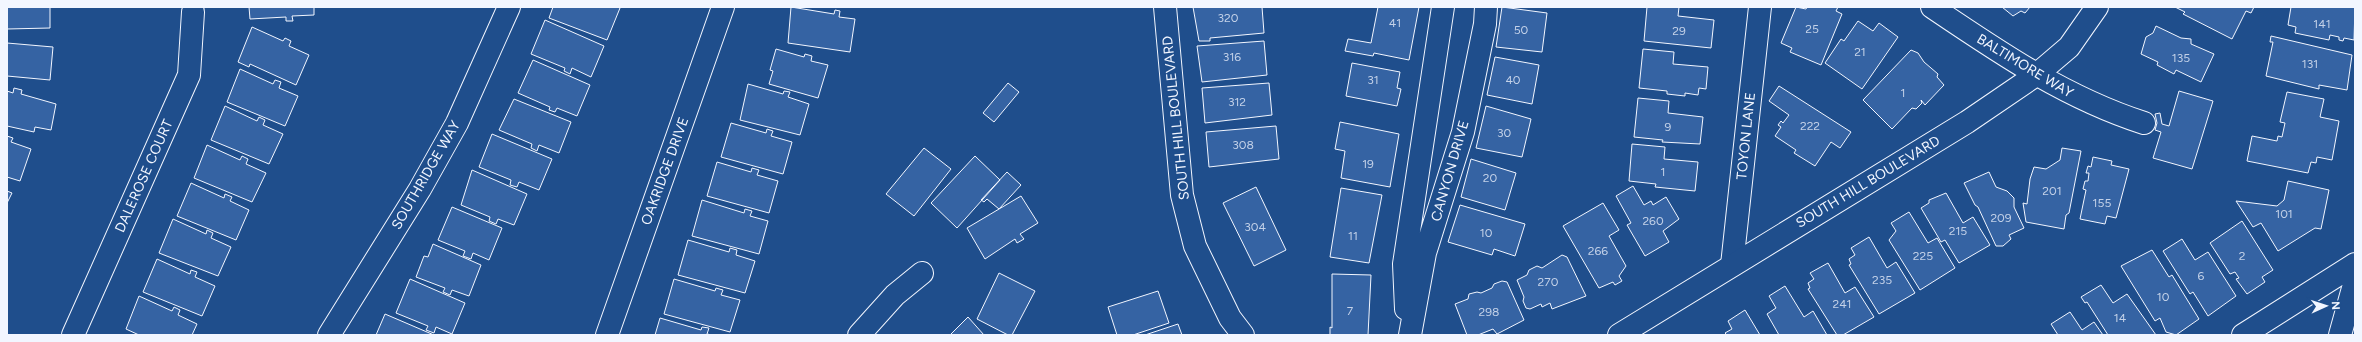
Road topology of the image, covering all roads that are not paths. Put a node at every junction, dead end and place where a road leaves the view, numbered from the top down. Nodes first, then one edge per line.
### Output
1 (510, 7) edge
2 (723, 7) edge
3 (1164, 7) edge
4 (1443, 7) edge
5 (1486, 7) edge
6 (1760, 7) edge
7 (1932, 7) edge
8 (2097, 7) edge
9 (193, 12) dead end
10 (2036, 75) junction
11 (2144, 123) dead end
12 (2355, 264) edge
13 (1732, 265) junction
14 (922, 273) dead end
15 (2355, 281) edge
16 (73, 335) edge
17 (329, 335) edge
18 (606, 335) edge
19 (859, 335) edge
20 (1243, 335) edge
21 (1409, 335) edge
22 (1619, 335) edge
23 (2243, 335) edge
24 (2340, 335) edge

1 - 17 street, SOUTHRIDGE WAY
2 - 18 street, OAKRIDGE DRIVE
3 - 20 street, SOUTH HILL BOULEVARD
4 - 21 street, CANYON DRIVE
5 - 21 street, CANYON DRIVE
6 - 13 street, TOYON LANE
7 - 10 street, BALTIMORE WAY
8 - 10 street, SOUTH HILL BOULEVARD
9 - 16 street, DALEROSE COURT
10 - 11 street, BALTIMORE WAY
10 - 13 street, SOUTH HILL BOULEVARD
12 - 23 street
13 - 22 street, SOUTH HILL BOULEVARD
14 - 19 street
15 - 24 street

